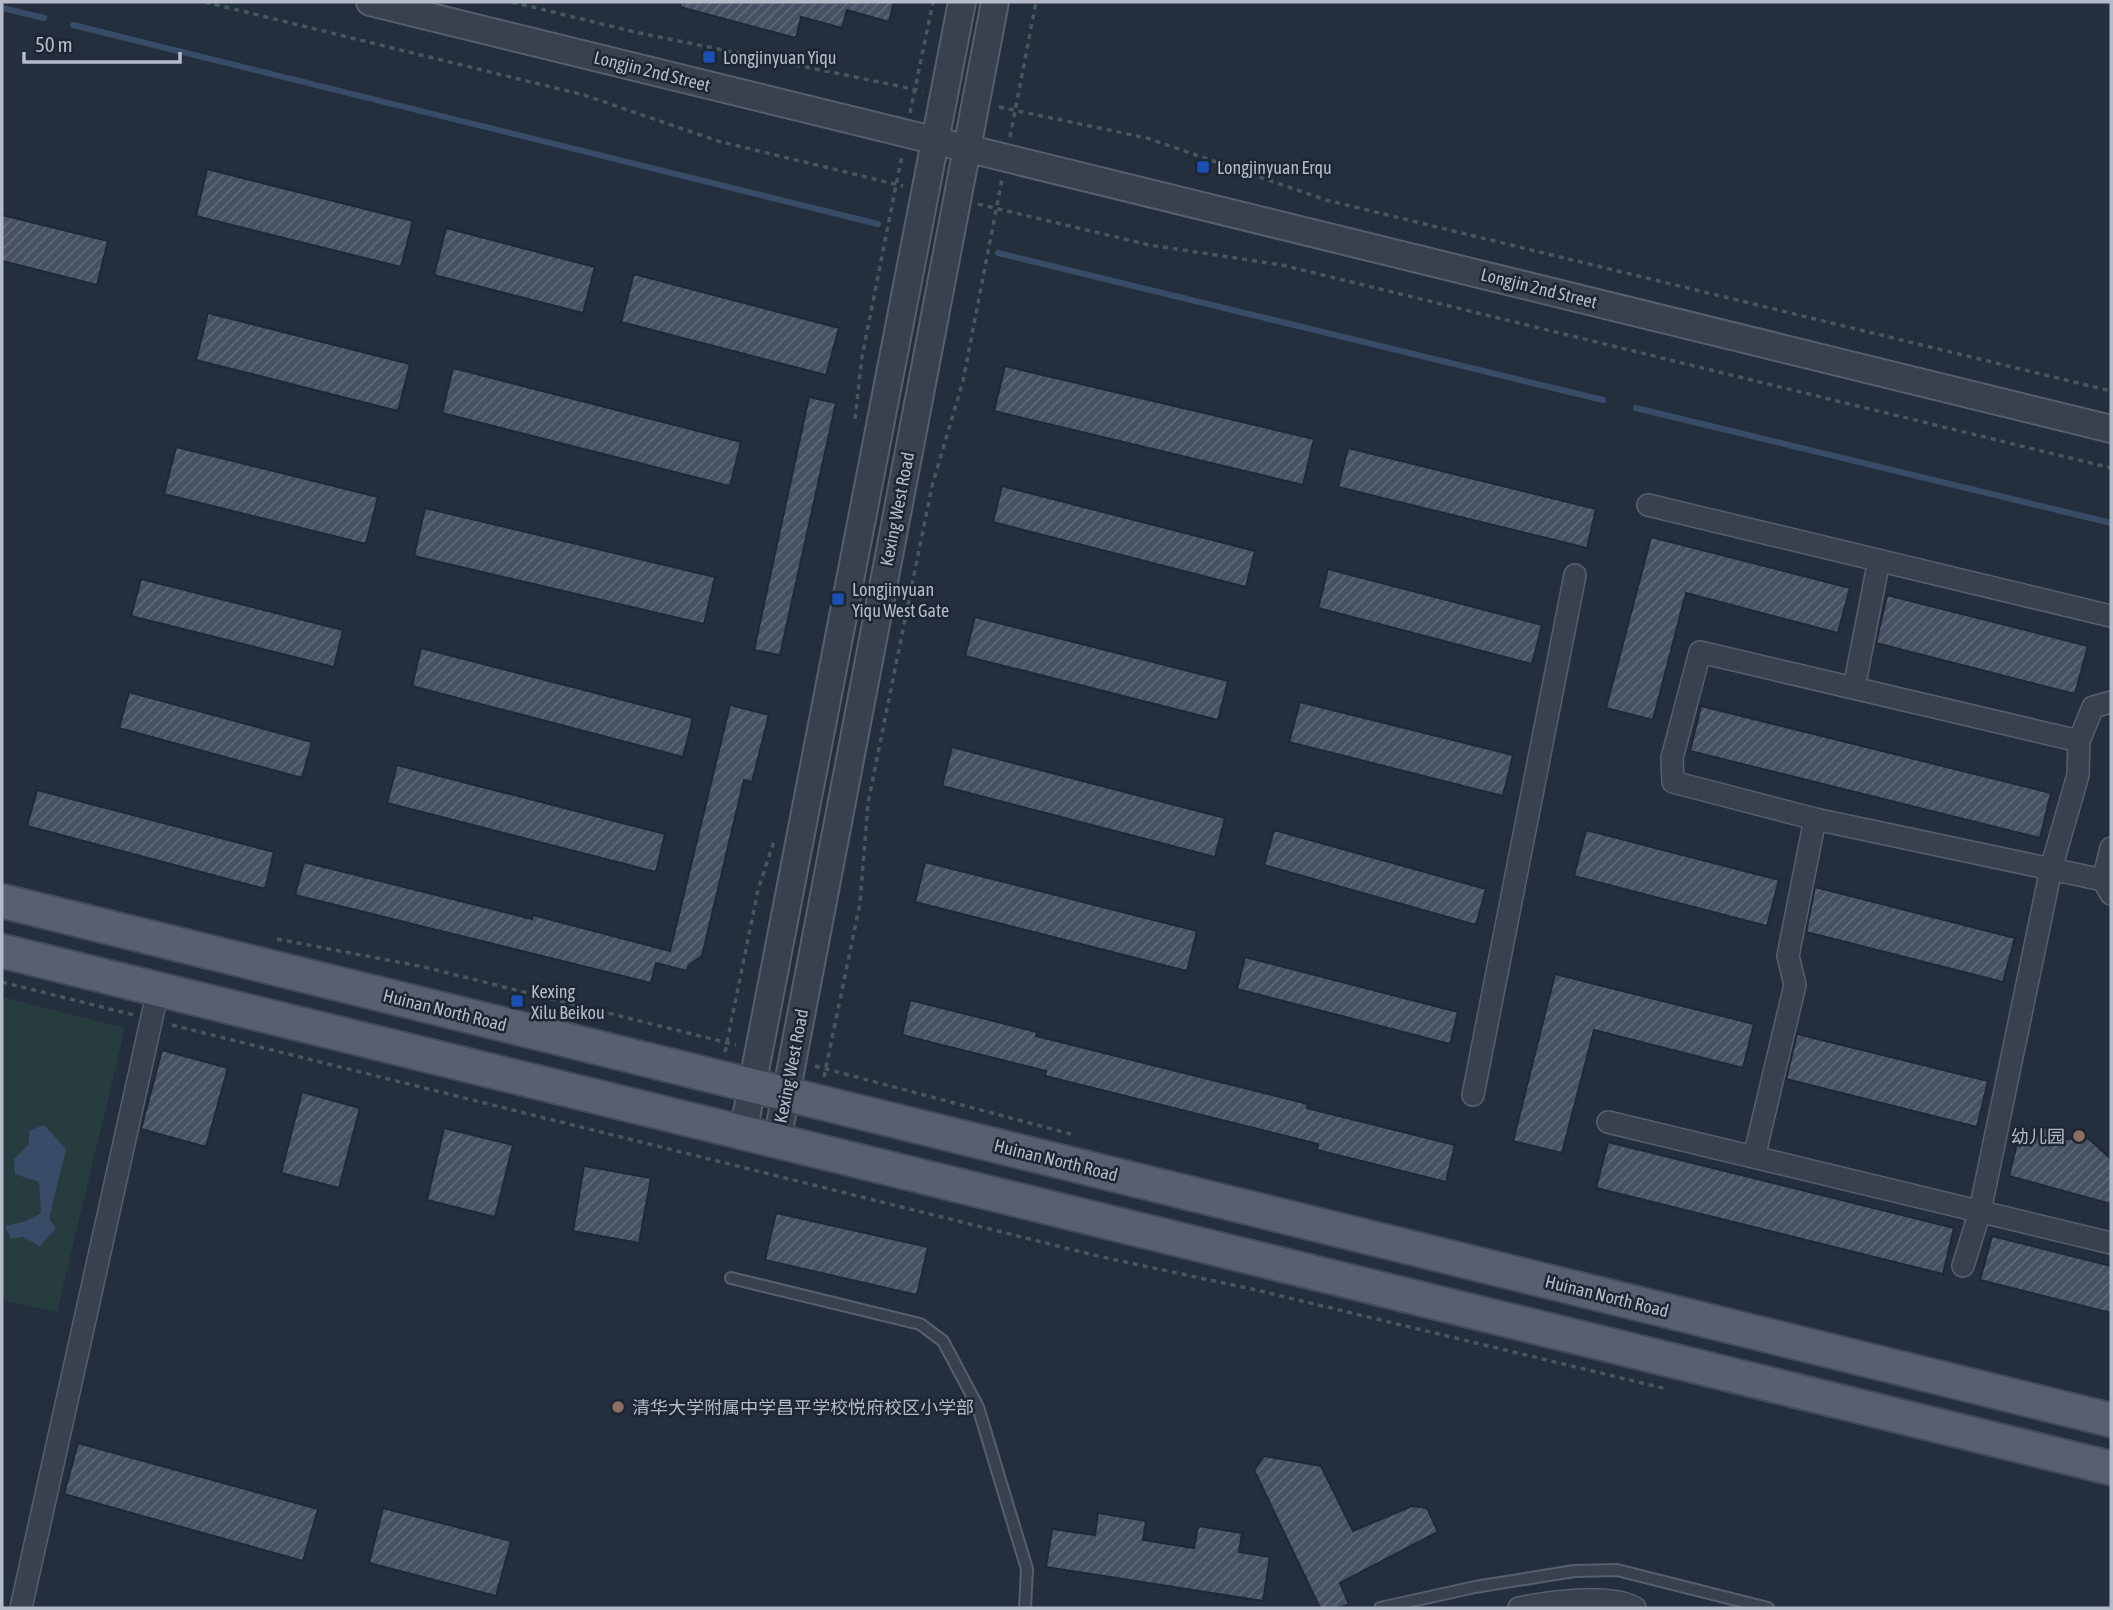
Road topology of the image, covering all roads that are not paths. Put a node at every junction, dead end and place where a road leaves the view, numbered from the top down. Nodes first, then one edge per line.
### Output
1 (370, 2) edge
2 (962, 2) edge
3 (995, 2) edge
4 (935, 140) junction
5 (967, 148) junction
6 (2111, 429) edge
7 (1648, 505) dead end
8 (1879, 560) junction
9 (1575, 575) dead end
10 (2111, 616) edge
11 (1854, 688) junction
12 (2111, 702) edge
13 (2079, 741) junction
14 (1815, 819) junction
15 (2111, 848) edge
16 (2051, 869) junction
17 (2107, 887) edge
18 (2, 901) edge
19 (2, 951) edge
20 (155, 1005) junction
21 (752, 1086) junction
22 (785, 1094) junction
23 (1473, 1095) dead end
24 (1608, 1122) dead end
25 (743, 1133) junction
26 (776, 1141) junction
27 (1754, 1157) junction
28 (1980, 1211) junction
29 (2111, 1243) edge
30 (1963, 1266) dead end
31 (731, 1278) dead end
32 (2111, 1420) edge
33 (2111, 1468) edge
34 (21, 1608) edge
35 (1025, 1608) edge
36 (1380, 1608) edge
37 (1519, 1608) edge
38 (1635, 1608) edge
39 (1769, 1608) edge

1 - 4 street, Longjin 2nd Street
2 - 4 street, Kexing West Road
3 - 5 street, Kexing West Road
4 - 5 street, Longjin 2nd Street
4 - 21 street, Kexing West Road
5 - 6 street, Longjin 2nd Street
5 - 22 street, Kexing West Road
7 - 8 street
8 - 10 street
8 - 11 street
9 - 23 street
11 - 13 street
11 - 14 street
12 - 13 street
13 - 16 street
14 - 16 street
14 - 27 street
15 - 17 street
16 - 17 street
16 - 28 street
18 - 21 main road, Huinan North Road
19 - 20 main road
20 - 25 main road
20 - 34 street
21 - 22 main road, Huinan North Road
21 - 25 street, Kexing West Road
22 - 26 street, Kexing West Road
22 - 32 main road, Huinan North Road
24 - 27 street
25 - 26 main road
26 - 33 main road
27 - 28 street
28 - 29 street
28 - 30 street
31 - 35 lane
36 - 39 lane
37 - 38 street

